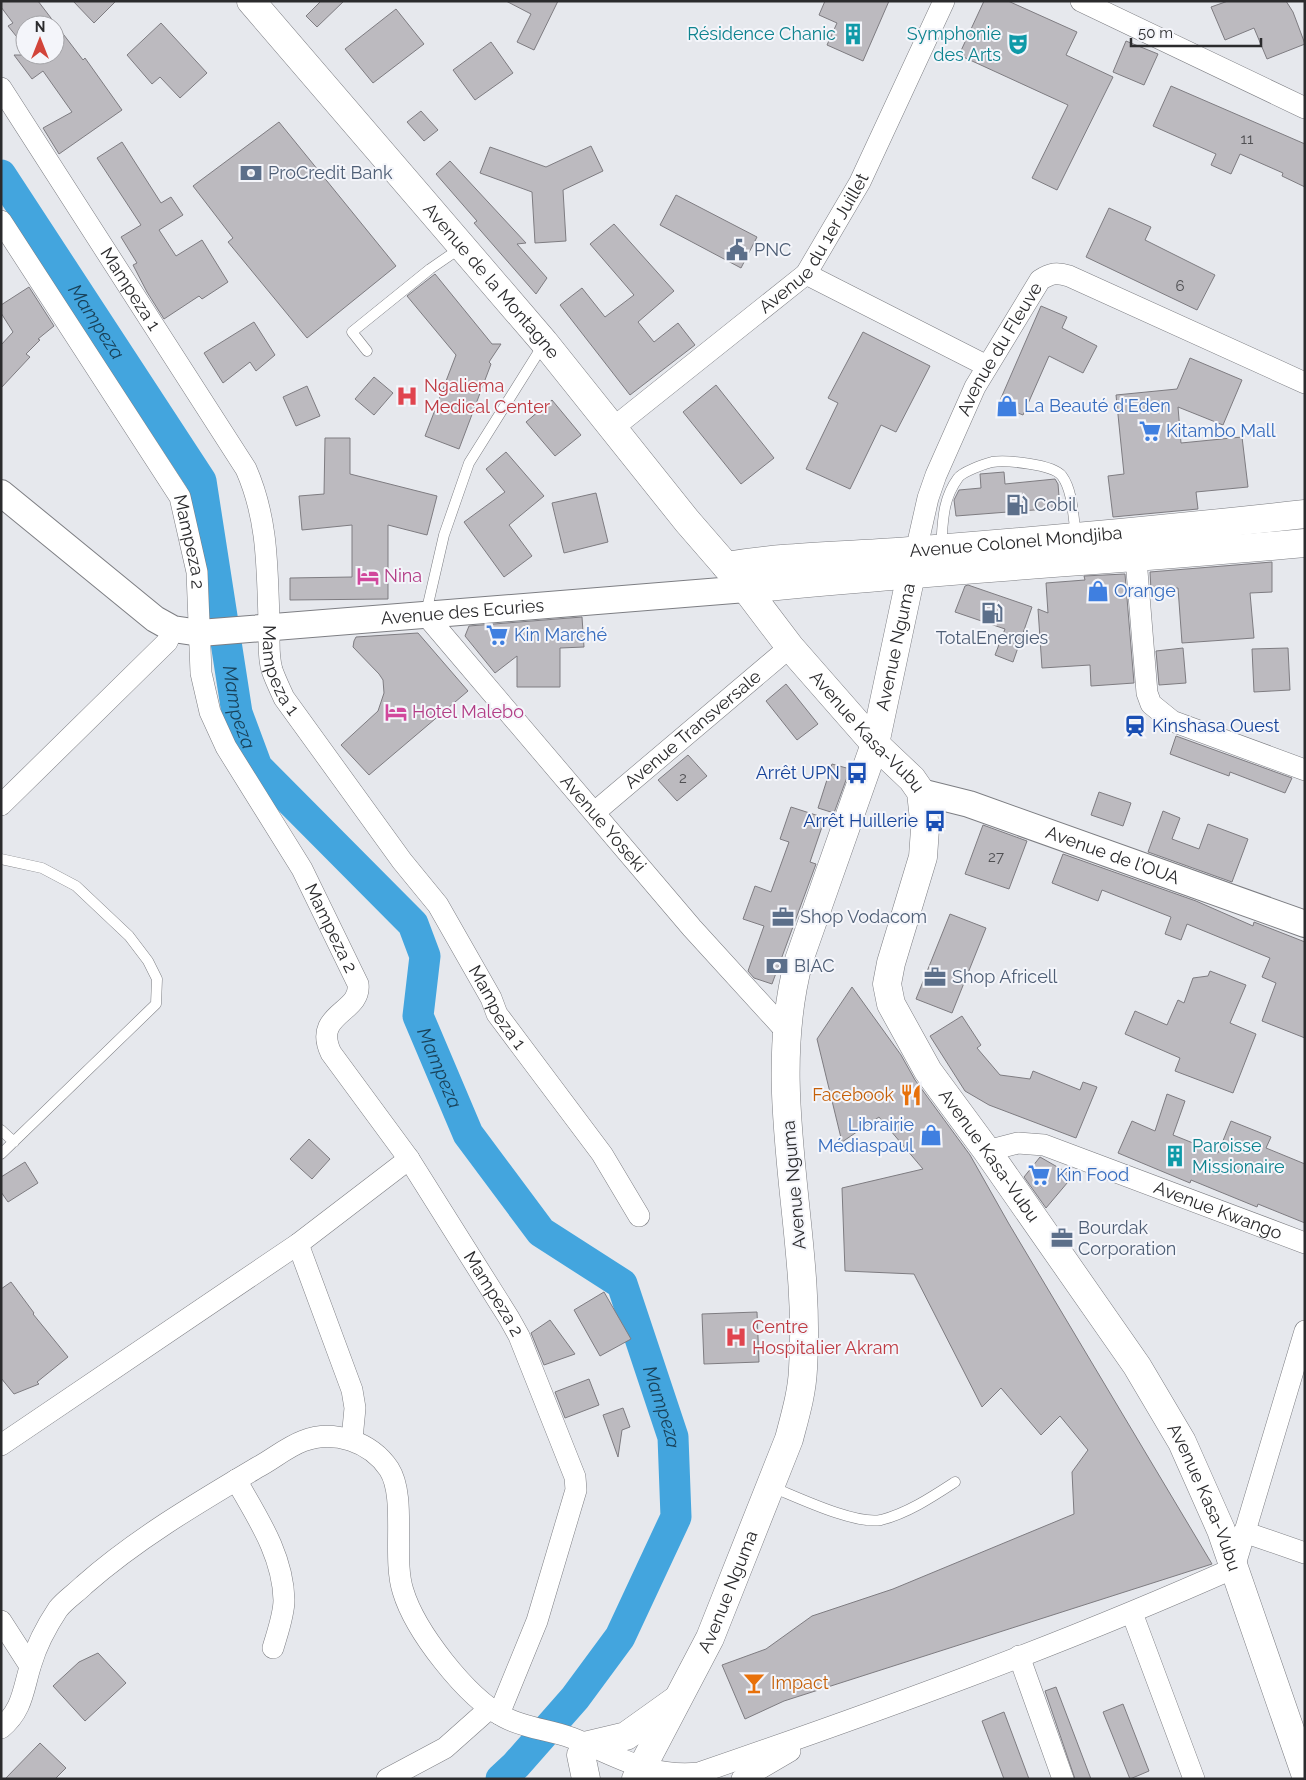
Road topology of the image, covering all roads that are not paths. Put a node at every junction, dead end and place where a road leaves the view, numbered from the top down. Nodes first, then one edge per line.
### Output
1 (251, 1) edge
2 (944, 1) edge
3 (1081, 1) edge
4 (1, 88) edge
5 (1305, 108) edge
6 (1, 221) edge
7 (462, 246) junction
8 (806, 274) junction
9 (544, 342) junction
10 (367, 351) dead end
11 (987, 366) junction
12 (1305, 383) edge
13 (613, 428) junction
14 (1, 493) edge
15 (1305, 514) edge
16 (1076, 538) junction
17 (1305, 543) edge
18 (923, 558) junction
19 (1136, 559) junction
20 (726, 566) junction
21 (746, 589) junction
22 (655, 596) junction
23 (425, 614) junction
24 (264, 626) junction
25 (173, 629) junction
26 (207, 632) junction
27 (790, 647) junction
28 (874, 744) junction
29 (1305, 770) edge
30 (921, 792) junction
31 (1, 806) edge
32 (595, 812) junction
33 (1, 859) edge
34 (1305, 924) edge
35 (785, 1030) junction
36 (1, 1130) edge
37 (14, 1142) junction
38 (988, 1151) junction
39 (1, 1154) edge
40 (410, 1160) junction
41 (639, 1216) dead end
42 (1305, 1243) edge
43 (298, 1244) junction
44 (1305, 1331) edge
45 (352, 1439) junction
46 (1, 1445) edge
47 (236, 1480) junction
48 (955, 1482) dead end
49 (770, 1486) junction
50 (1244, 1532) junction
51 (1305, 1553) edge
52 (1234, 1568) junction
53 (1132, 1613) junction
54 (1, 1621) edge
55 (273, 1648) dead end
56 (1019, 1656) junction
57 (30, 1666) junction
58 (680, 1697) junction
59 (501, 1714) junction
60 (1, 1728) edge
61 (829, 1728) junction
62 (580, 1753) edge
63 (1305, 1772) edge
64 (639, 1774) edge
65 (749, 1777) edge
66 (387, 1779) edge
67 (597, 1779) edge
68 (1063, 1779) edge
69 (1194, 1779) edge

1 - 7 main road, Avenue de la Montagne
2 - 8 street, Avenue du 1er Juillet
3 - 5 street
4 - 24 street, Mampeza 1
6 - 26 street, Mampeza 2
7 - 9 main road, Avenue de la Montagne
7 - 10 lane
8 - 11 street
8 - 13 street, Avenue du 1er Juillet
9 - 13 main road, Avenue de la Montagne
9 - 23 lane
11 - 12 street, Avenue du Fleuve
11 - 18 street, Avenue du Fleuve
13 - 20 main road, Avenue de la Montagne
14 - 25 street, Avenue des Ecuries
15 - 16 main road, Avenue Colonel Mondjiba
16 - 18 main road, Avenue Colonel Mondjiba
16 - 18 lane
17 - 19 main road, Avenue Colonel Mondjiba
18 - 19 main road, Avenue Colonel Mondjiba
18 - 20 main road, Avenue Colonel Mondjiba
18 - 21 main road, Avenue Colonel Mondjiba
18 - 28 main road, Avenue Nguma
19 - 29 street
20 - 21 main road, Avenue Kasa-Vubu
20 - 22 street, Avenue des Ecuries
21 - 22 street, Avenue des Ecuries
21 - 27 main road, Avenue Kasa-Vubu
22 - 23 street, Avenue des Ecuries
23 - 24 street, Avenue des Ecuries
23 - 32 street, Avenue Yoseki
24 - 26 street, Avenue des Ecuries
24 - 41 street, Mampeza 1
25 - 26 street, Avenue des Ecuries
25 - 31 street
26 - 40 street, Mampeza 2
27 - 28 main road, Avenue Kasa-Vubu
27 - 32 street, Avenue Transversale
28 - 30 main road, Avenue Kasa-Vubu
28 - 35 main road, Avenue Nguma
30 - 34 street, Avenue de l’OUA
30 - 38 main road, Avenue Kasa-Vubu
32 - 35 street, Avenue Yoseki
33 - 37 lane
35 - 49 main road, Avenue Nguma
36 - 37 lane
37 - 39 lane
38 - 42 street, Avenue Kwango
38 - 52 main road, Avenue Kasa-Vubu
40 - 43 street
40 - 59 street, Mampeza 2
43 - 45 street
43 - 46 street
44 - 50 street
45 - 47 street
45 - 59 street
47 - 55 street
47 - 57 street
48 - 49 lane
49 - 58 main road, Avenue Nguma
50 - 51 street
50 - 52 street
52 - 53 street
52 - 63 main road, Avenue Kasa-Vubu
53 - 56 street
53 - 69 street
54 - 57 street
56 - 61 street
56 - 68 street
57 - 60 street
58 - 62 main road
58 - 64 main road, Avenue Nguma
59 - 62 street
59 - 66 street
61 - 64 street
61 - 65 street
62 - 64 street
62 - 67 street

